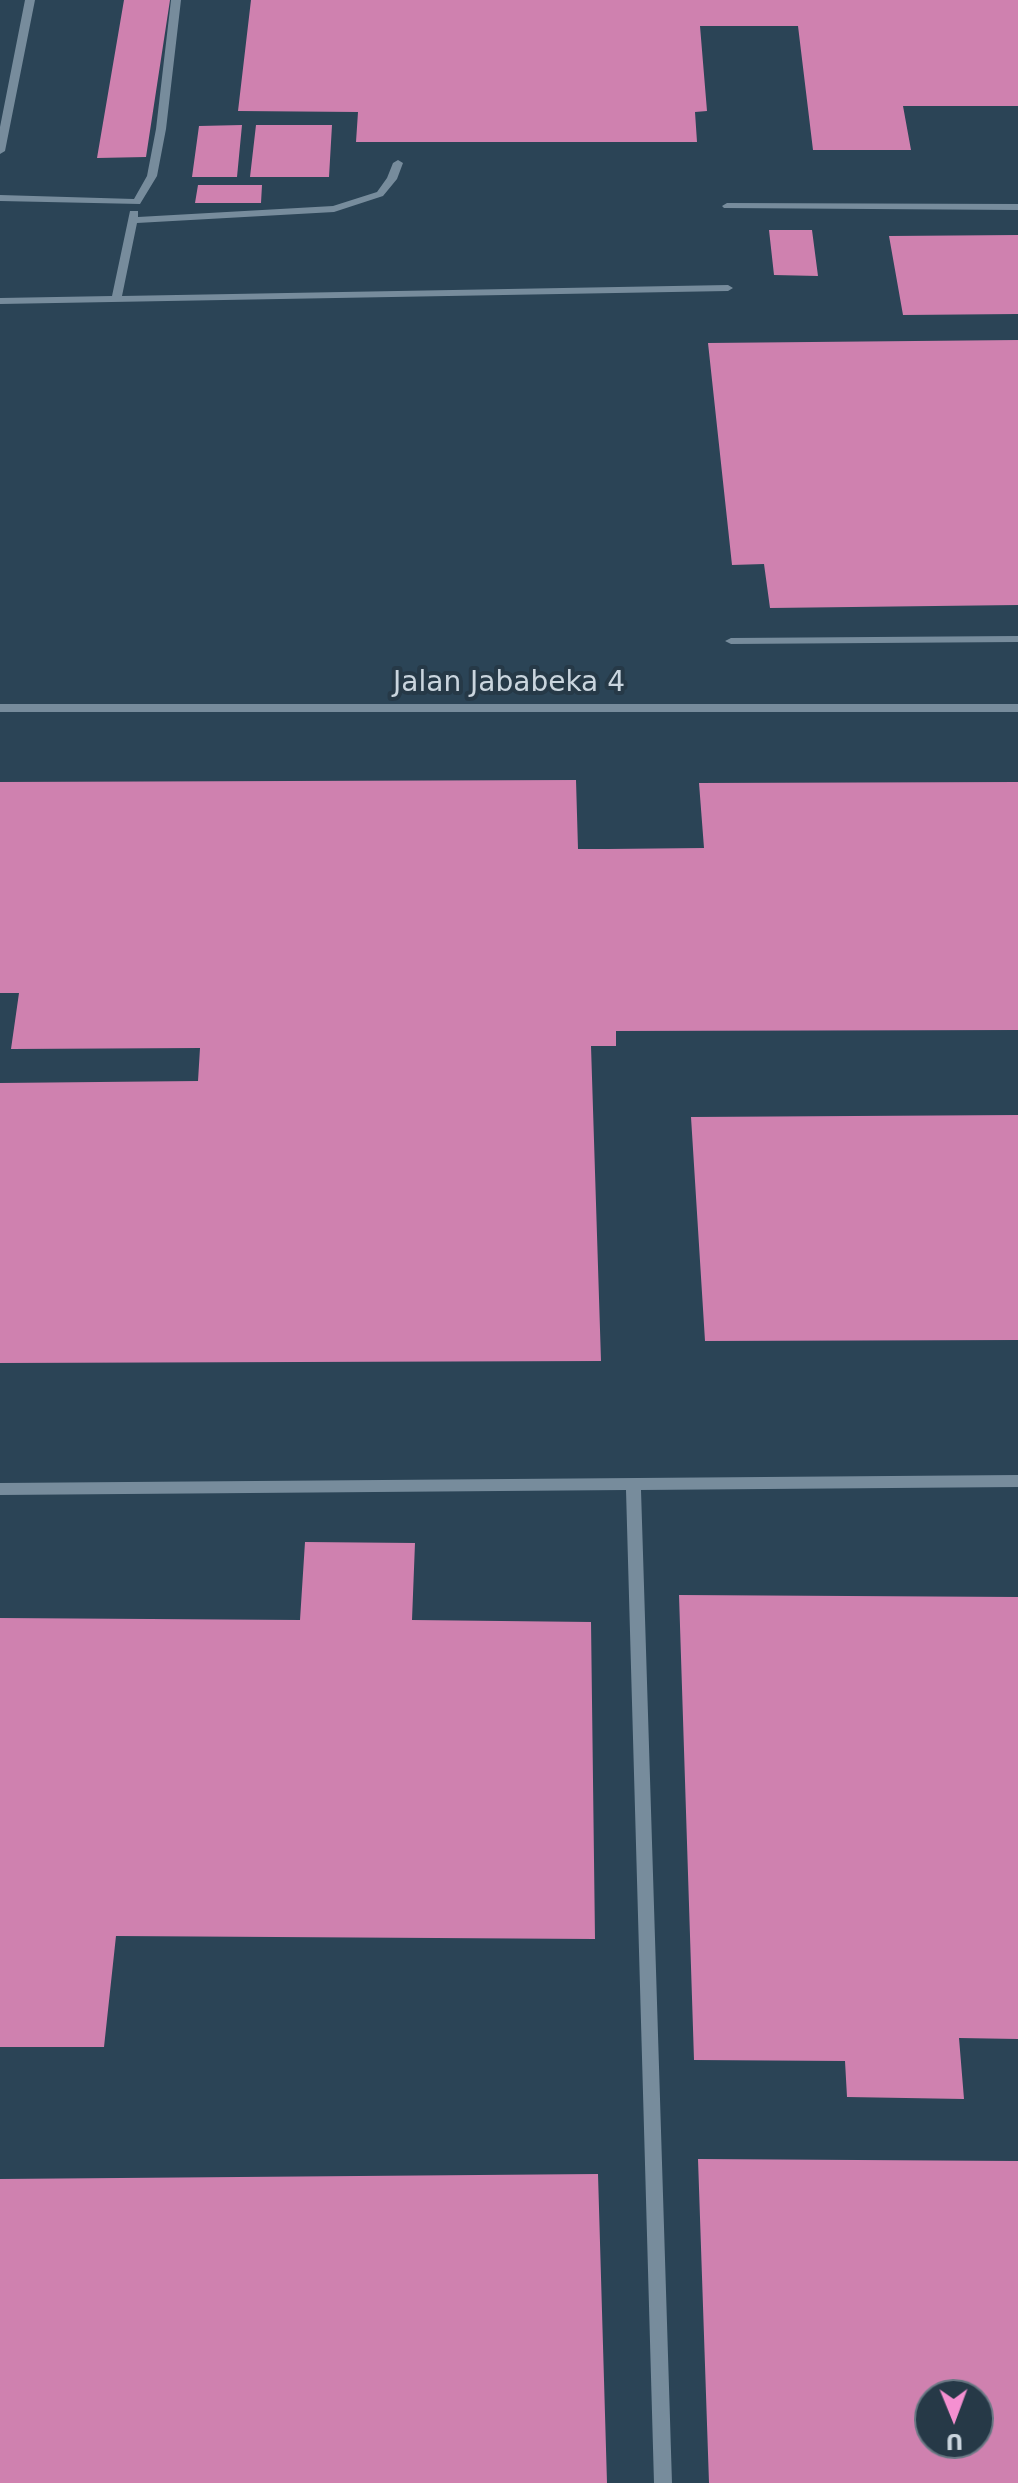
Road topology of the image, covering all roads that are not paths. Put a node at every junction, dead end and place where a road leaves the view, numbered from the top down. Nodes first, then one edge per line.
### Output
1 (30, 0) edge
2 (176, 0) edge
3 (0, 151) edge
4 (398, 163) dead end
5 (0, 198) edge
6 (137, 202) junction
7 (727, 206) dead end
8 (1018, 207) edge
9 (133, 220) junction
10 (728, 288) dead end
11 (116, 299) junction
12 (0, 301) edge
13 (1018, 639) edge
14 (731, 641) dead end
15 (0, 708) edge
16 (1018, 708) edge
17 (1018, 1481) edge
18 (633, 1484) junction
19 (0, 1489) edge
20 (663, 2483) edge

1 - 3 street
2 - 6 street
4 - 9 street
5 - 6 street
6 - 9 street
7 - 8 street
9 - 11 street
10 - 11 street
11 - 12 street
13 - 14 street
15 - 16 street, Jalan Jababeka 4
17 - 18 street
18 - 19 street
18 - 20 street

